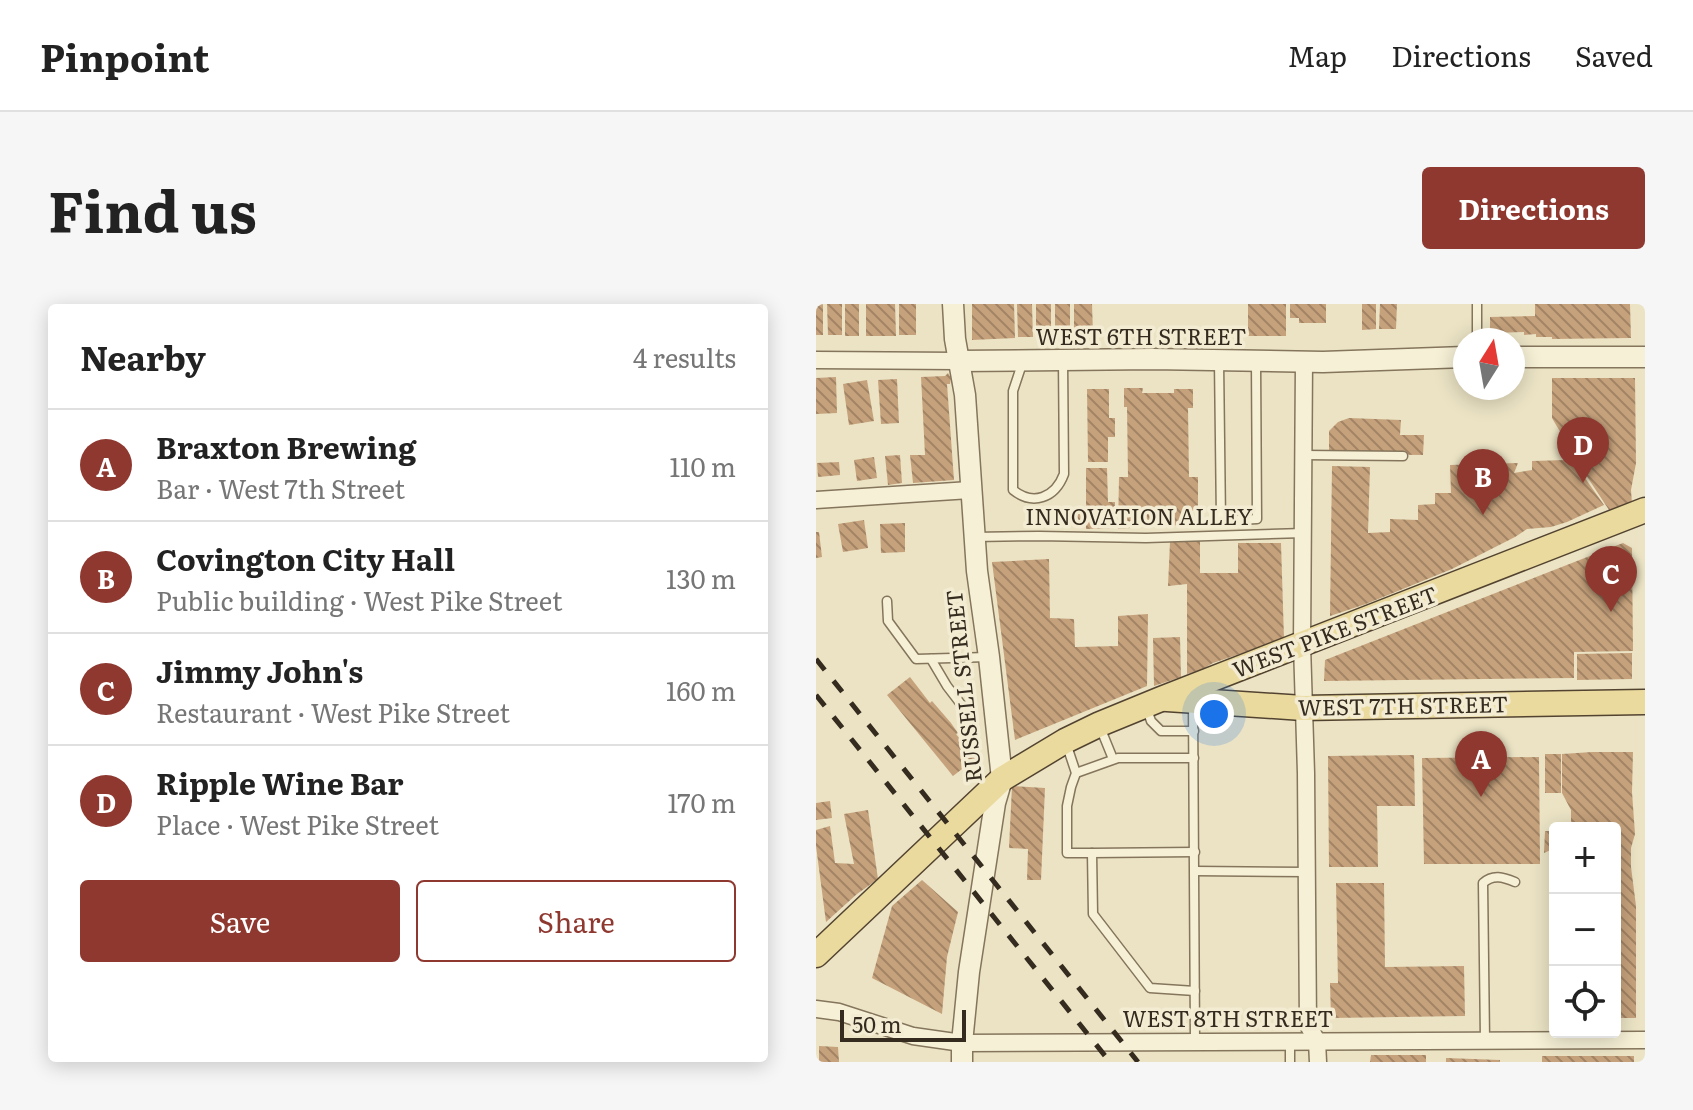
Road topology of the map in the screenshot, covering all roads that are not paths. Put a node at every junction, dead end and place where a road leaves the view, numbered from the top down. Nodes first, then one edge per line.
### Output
1 (953, 304) edge
2 (1477, 304) edge
3 (1477, 328) edge
4 (1453, 357) edge
5 (1525, 357) edge
6 (1645, 357) edge
7 (816, 360) edge
8 (1063, 360) junction
9 (1219, 360) junction
10 (958, 361) junction
11 (1023, 361) junction
12 (1256, 361) junction
13 (1304, 361) junction
14 (1304, 455) junction
15 (1403, 456) dead end
16 (970, 490) junction
17 (816, 500) edge
18 (1645, 510) edge
19 (1304, 533) junction
20 (974, 537) junction
21 (887, 601) dead end
22 (1302, 645) junction
23 (989, 657) junction
24 (931, 659) junction
25 (1193, 701) junction
26 (1154, 702) junction
27 (1645, 702) edge
28 (1303, 708) junction
29 (970, 716) dead end
30 (1100, 724) junction
31 (1194, 731) junction
32 (1065, 741) junction
33 (1194, 758) junction
34 (1113, 759) junction
35 (1076, 773) junction
36 (1002, 779) junction
37 (1195, 852) junction
38 (1092, 853) junction
39 (1195, 871) junction
40 (1307, 872) junction
41 (1515, 882) dead end
42 (816, 955) edge
43 (1195, 991) junction
44 (816, 1009) edge
45 (1485, 1040) junction
46 (1645, 1040) edge
47 (1290, 1041) junction
48 (1317, 1041) junction
49 (1195, 1042) junction
50 (962, 1053) edge
51 (1290, 1062) edge
52 (1318, 1062) edge

1 - 10 street, RUSSELL STREET
2 - 3 lane
4 - 13 street, WEST 6TH STREET
5 - 6 street
7 - 10 street, WEST 6TH STREET
8 - 9 street, WEST 6TH STREET
8 - 11 street, WEST 6TH STREET
8 - 11 lane
9 - 12 street, WEST 6TH STREET
9 - 12 lane
10 - 11 street, WEST 6TH STREET
10 - 16 street, RUSSELL STREET
12 - 13 street, WEST 6TH STREET
13 - 14 street
14 - 15 lane
14 - 19 street
16 - 17 street
16 - 20 street, RUSSELL STREET
18 - 22 main road, WEST PIKE STREET
19 - 20 lane, INNOVATION ALLEY
19 - 22 street
20 - 23 street, RUSSELL STREET
21 - 24 lane
22 - 26 main road, WEST PIKE STREET
22 - 28 street
23 - 24 lane
23 - 36 street, RUSSELL STREET
24 - 29 lane
25 - 26 main road, WEST 7TH STREET
25 - 28 main road, WEST 7TH STREET
25 - 31 lane
26 - 30 main road, WEST PIKE STREET
26 - 31 lane
27 - 28 main road, WEST 7TH STREET
28 - 40 street
30 - 32 main road, WEST PIKE STREET
30 - 34 lane
31 - 33 lane
32 - 35 lane
32 - 36 main road, WEST PIKE STREET
33 - 34 lane
33 - 37 lane
34 - 35 lane
35 - 38 lane
36 - 42 main road, WEST PIKE STREET
36 - 50 street, RUSSELL STREET
37 - 38 lane
37 - 39 lane
38 - 43 lane
39 - 40 lane
39 - 43 lane
40 - 48 street
41 - 45 lane
43 - 49 lane
44 - 50 street, WEST 8TH STREET
45 - 46 street, WEST 8TH STREET
45 - 48 street, WEST 8TH STREET
47 - 48 street, WEST 8TH STREET
47 - 49 street, WEST 8TH STREET
47 - 51 lane
48 - 52 street
49 - 50 street, WEST 8TH STREET

